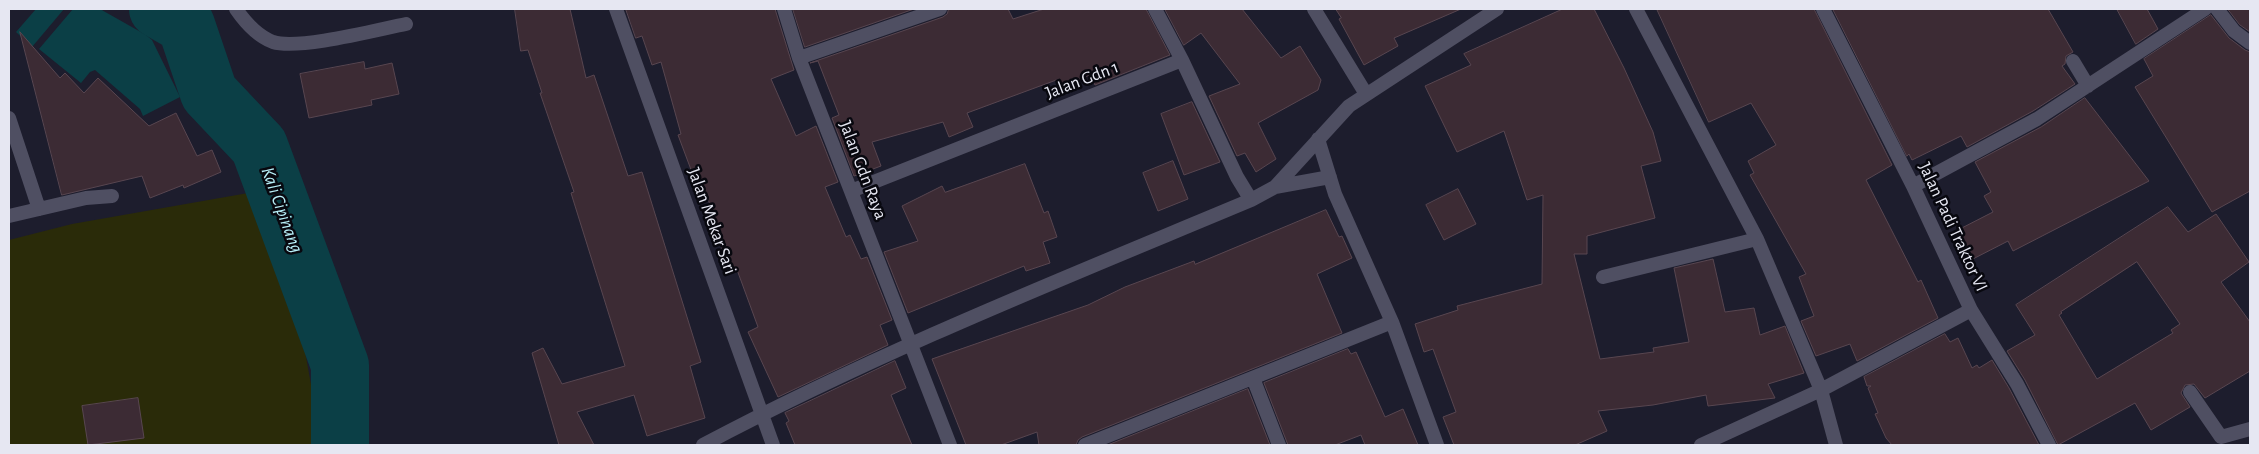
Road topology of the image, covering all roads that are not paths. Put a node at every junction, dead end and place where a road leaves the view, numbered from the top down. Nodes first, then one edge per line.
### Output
1 (236, 9) edge
2 (616, 9) edge
3 (784, 9) edge
4 (940, 9) edge
5 (1156, 9) edge
6 (1314, 9) edge
7 (1497, 9) edge
8 (1636, 9) edge
9 (1823, 9) edge
10 (2205, 9) edge
11 (2217, 9) edge
12 (406, 24) dead end
13 (2250, 43) edge
14 (799, 58) junction
15 (1182, 60) junction
16 (2073, 61) dead end
17 (2088, 86) junction
18 (1366, 94) junction
19 (9, 118) edge
20 (1318, 139) junction
21 (1330, 177) junction
22 (1913, 186) junction
23 (1275, 187) junction
24 (851, 191) junction
25 (112, 196) dead end
26 (1251, 200) junction
27 (39, 209) junction
28 (9, 216) edge
29 (1757, 239) junction
30 (1604, 277) dead end
31 (1971, 310) junction
32 (1392, 322) junction
33 (910, 343) junction
34 (1253, 378) junction
35 (1820, 390) junction
36 (2190, 392) dead end
37 (761, 414) junction
38 (2250, 429) edge
39 (703, 445) edge
40 (773, 445) edge
41 (950, 445) edge
42 (1085, 445) edge
43 (1279, 445) edge
44 (1437, 445) edge
45 (1701, 445) edge
46 (1836, 445) edge
47 (2049, 445) edge

1 - 12 street
2 - 37 street, Jalan Mekar Sari
3 - 14 street, Jalan Gdn Raya
4 - 14 street
5 - 15 street
6 - 18 street
7 - 18 street
8 - 29 street
9 - 22 street, Jalan Padi Traktor VI
10 - 17 street
11 - 13 street
14 - 24 street, Jalan Gdn Raya
15 - 24 street, Jalan Gdn 1
15 - 26 street
16 - 17 street
17 - 22 street
18 - 20 street
19 - 27 street
20 - 21 street
20 - 23 street
21 - 23 street
21 - 32 street
22 - 31 street, Jalan Padi Traktor VI
23 - 26 street
24 - 33 street, Jalan Gdn Raya
25 - 27 street
26 - 33 street
27 - 28 street
29 - 30 street
29 - 35 street
31 - 35 street, Jalan Padi Traktor VI
31 - 47 street
32 - 34 street
32 - 44 street
33 - 37 street
33 - 41 street, Jalan Gdn Raya
34 - 42 street
34 - 43 street
35 - 45 street, Jalan Padi Traktor VI
35 - 46 street
36 - 38 street
37 - 39 street
37 - 40 street, Jalan Mekar Sari

